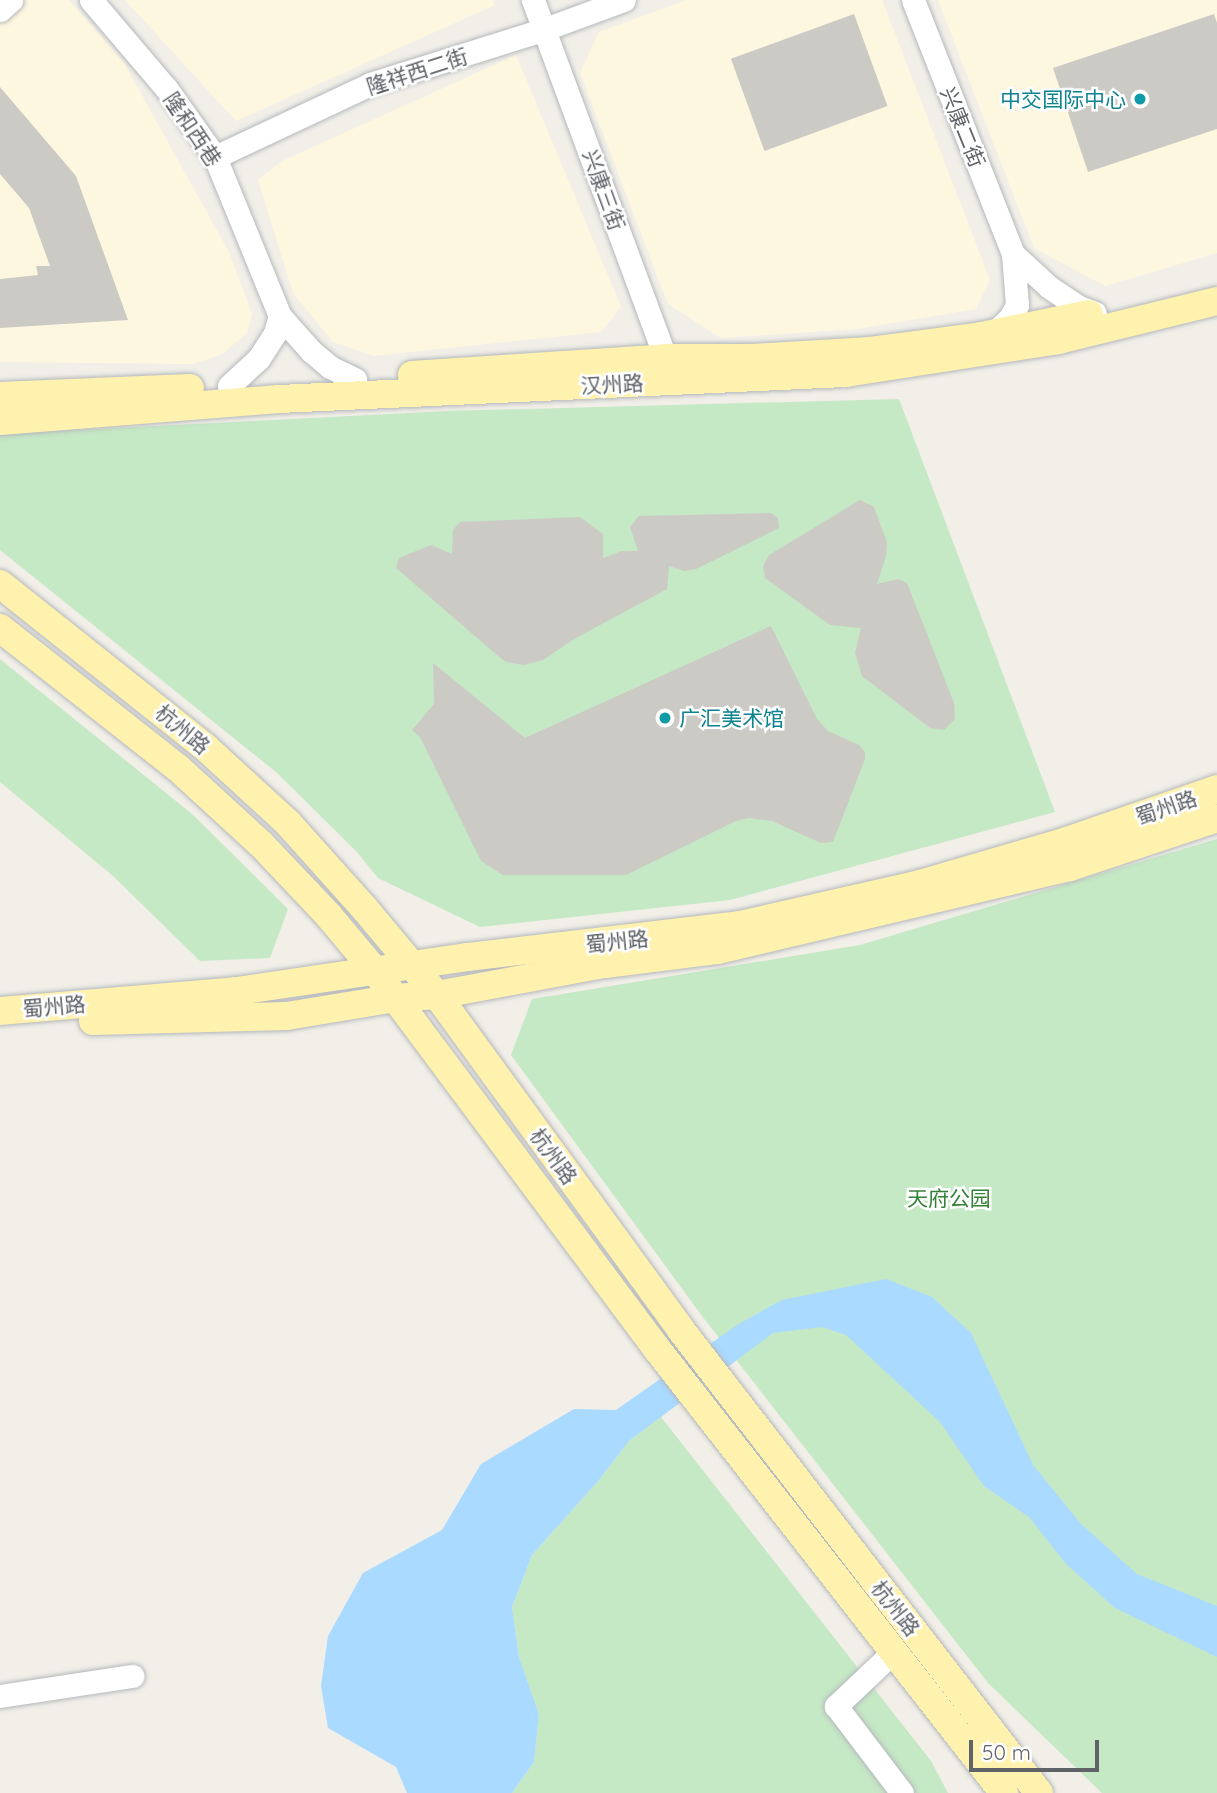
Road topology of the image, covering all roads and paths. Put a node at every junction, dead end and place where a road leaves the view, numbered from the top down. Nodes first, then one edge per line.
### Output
1 (11, 0) edge
2 (91, 0) edge
3 (533, 0) edge
4 (624, 0) edge
5 (913, 0) edge
6 (0, 10) edge
7 (545, 29) junction
8 (215, 157) junction
9 (1013, 254) junction
10 (1217, 283) edge
11 (1217, 301) edge
12 (1095, 313) junction
13 (280, 316) junction
14 (994, 333) junction
15 (669, 369) junction
16 (355, 379) junction
17 (229, 386) junction
18 (0, 396) edge
19 (0, 421) edge
20 (0, 584) edge
21 (0, 628) edge
22 (1217, 789) edge
23 (1217, 818) edge
24 (412, 966) junction
25 (376, 972) junction
26 (437, 995) junction
27 (396, 998) junction
28 (0, 1011) edge
29 (0, 1030) edge
30 (893, 1651) junction
31 (133, 1676) dead end
32 (0, 1696) edge
33 (902, 1793) edge
34 (1004, 1793) edge
35 (1039, 1793) edge

1 - 6 street
2 - 8 street, 隆和西巷
3 - 7 street, 兴康三街
4 - 7 street, 隆祥西二街
5 - 9 street, 兴康二街
7 - 8 street, 隆祥西二街
7 - 15 street, 兴康三街
8 - 13 street, 隆和西巷
9 - 12 street
9 - 14 street
10 - 12 main road, 汉州路
11 - 15 main road, 汉州路
12 - 14 main road, 汉州路
13 - 16 street, 隆和西巷
13 - 17 street
14 - 15 main road, 汉州路
15 - 16 main road, 汉州路
15 - 19 main road, 汉州路
16 - 17 main road, 汉州路
17 - 18 main road, 汉州路
20 - 24 main road, 杭州路
21 - 25 main road, 杭州路
22 - 24 main road, 蜀州路
23 - 26 main road, 蜀州路
24 - 25 main road, 蜀州路
24 - 26 main road, 杭州路
25 - 27 main road, 杭州路
25 - 28 main road, 蜀州路
26 - 27 main road, 蜀州路
26 - 35 main road, 杭州路
27 - 29 main road, 蜀州路
27 - 30 main road, 杭州路
30 - 33 street
30 - 34 main road, 杭州路
31 - 32 street

